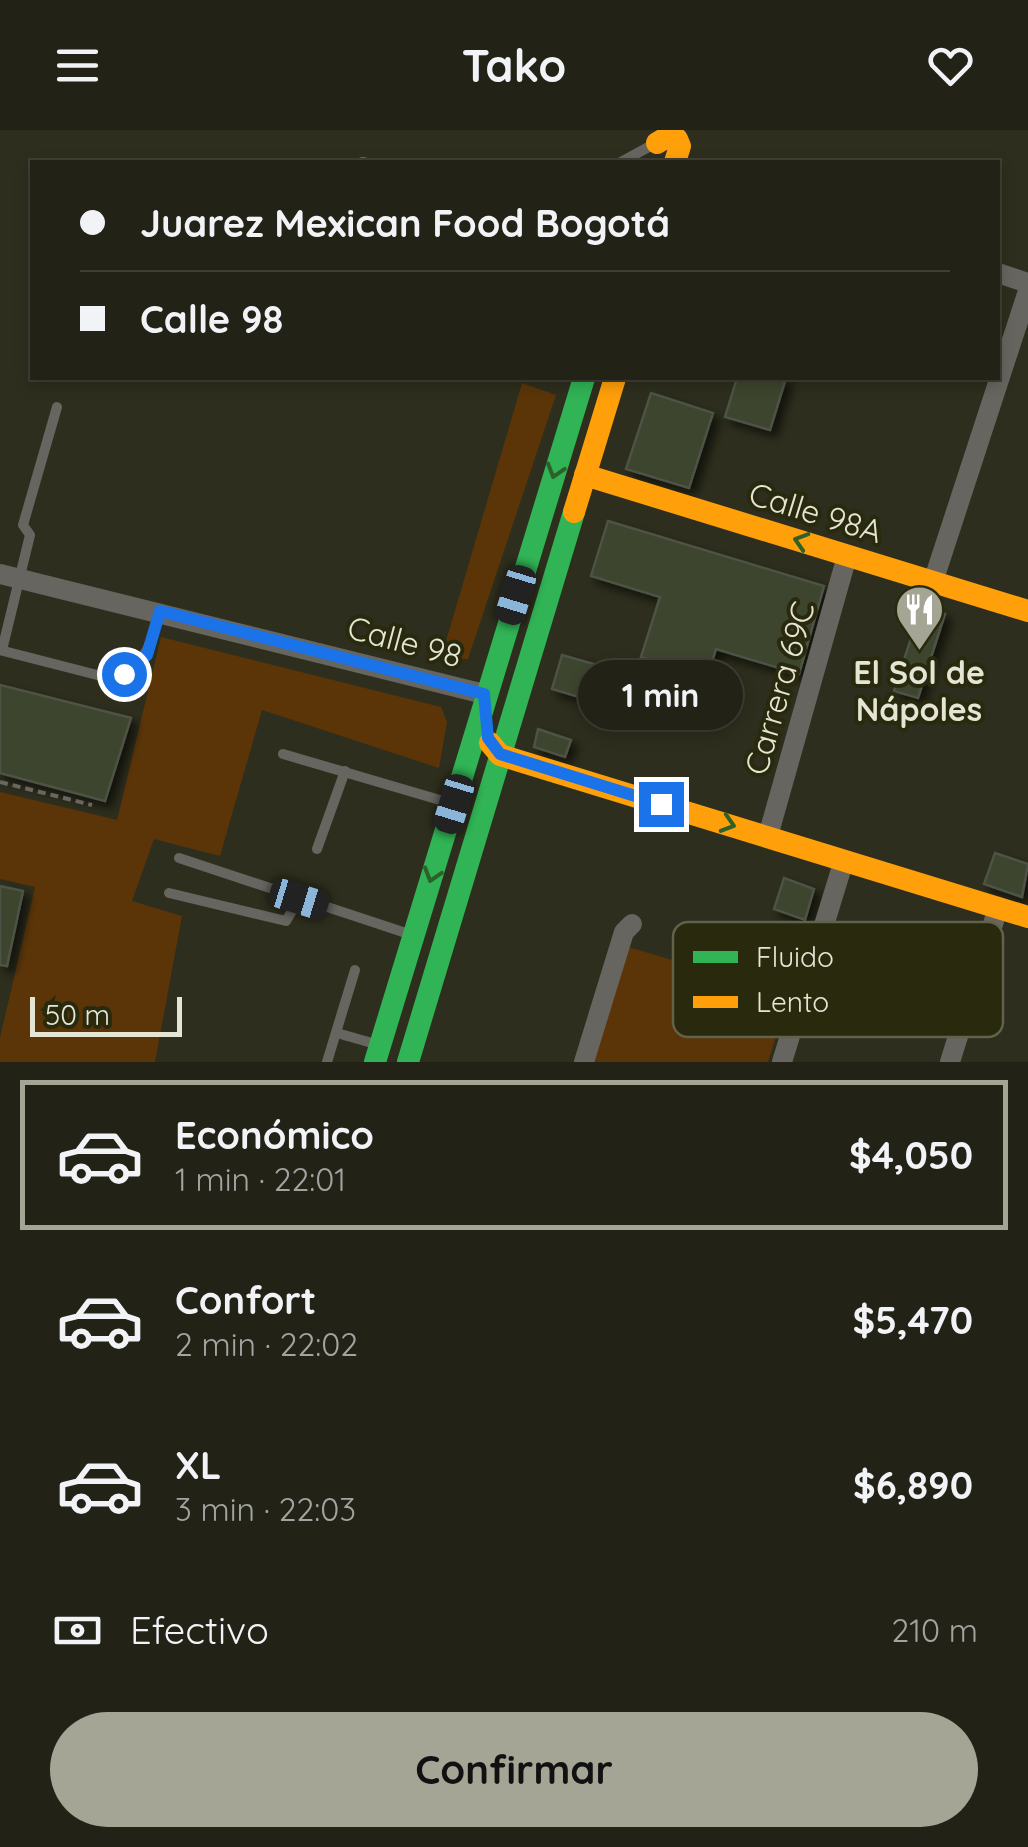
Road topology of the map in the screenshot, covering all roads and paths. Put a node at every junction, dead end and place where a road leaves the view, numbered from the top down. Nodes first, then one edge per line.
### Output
1 (691, 130) edge
2 (656, 145) edge
3 (624, 160) edge
4 (682, 160) edge
5 (682, 160) edge
6 (1000, 274) edge
7 (1028, 282) edge
8 (1028, 291) edge
9 (1000, 378) edge
10 (583, 380) edge
11 (614, 380) edge
12 (999, 380) edge
13 (57, 407) dead end
14 (585, 475) junction
15 (847, 556) junction
16 (10, 576) edge
17 (934, 582) junction
18 (160, 611) junction
19 (1028, 612) edge
20 (1, 650) edge
21 (484, 694) junction
22 (284, 754) dead end
23 (500, 754) junction
24 (345, 771) junction
25 (0, 782) edge
26 (454, 804) junction
27 (92, 805) dead end
28 (768, 836) junction
29 (317, 849) dead end
30 (180, 858) dead end
31 (844, 860) junction
32 (169, 893) dead end
33 (299, 899) junction
34 (998, 908) junction
35 (1028, 918) edge
36 (825, 922) edge
37 (994, 922) edge
38 (632, 924) dead end
39 (413, 936) junction
40 (355, 970) dead end
41 (337, 1033) junction
42 (790, 1037) edge
43 (958, 1037) edge
44 (378, 1054) edge
45 (327, 1062) edge
46 (408, 1062) edge
47 (584, 1062) edge
48 (782, 1062) edge
49 (950, 1062) edge

1 - 4 street
2 - 3 lane
2 - 5 street
6 - 7 street
8 - 9 street
10 -> 21 street
11 - 14 street
12 - 17 street
13 - 16 lane
15 -> 14 street, Calle 98A
14 - 23 street
15 - 17 street, Calle 98A
15 - 28 street, Carrera 69C
16 - 18 street, Calle 98
16 - 20 lane
17 - 19 street, Calle 98A
18 - 20 lane
18 - 21 street, Calle 98
21 - 23 street, Calle 98
21 - 26 street
22 - 24 lane
23 -> 28 street
23 - 46 street
24 - 26 lane
24 - 29 lane
25 - 27 path
26 -> 39 street
28 - 31 street
30 - 33 lane
31 - 34 street
31 - 36 street
32 - 33 lane
33 - 39 lane
34 - 35 street
34 - 37 street
38 - 47 street
39 - 44 street
40 - 41 lane
41 - 44 lane
41 - 45 lane
42 - 48 street
43 - 49 street

